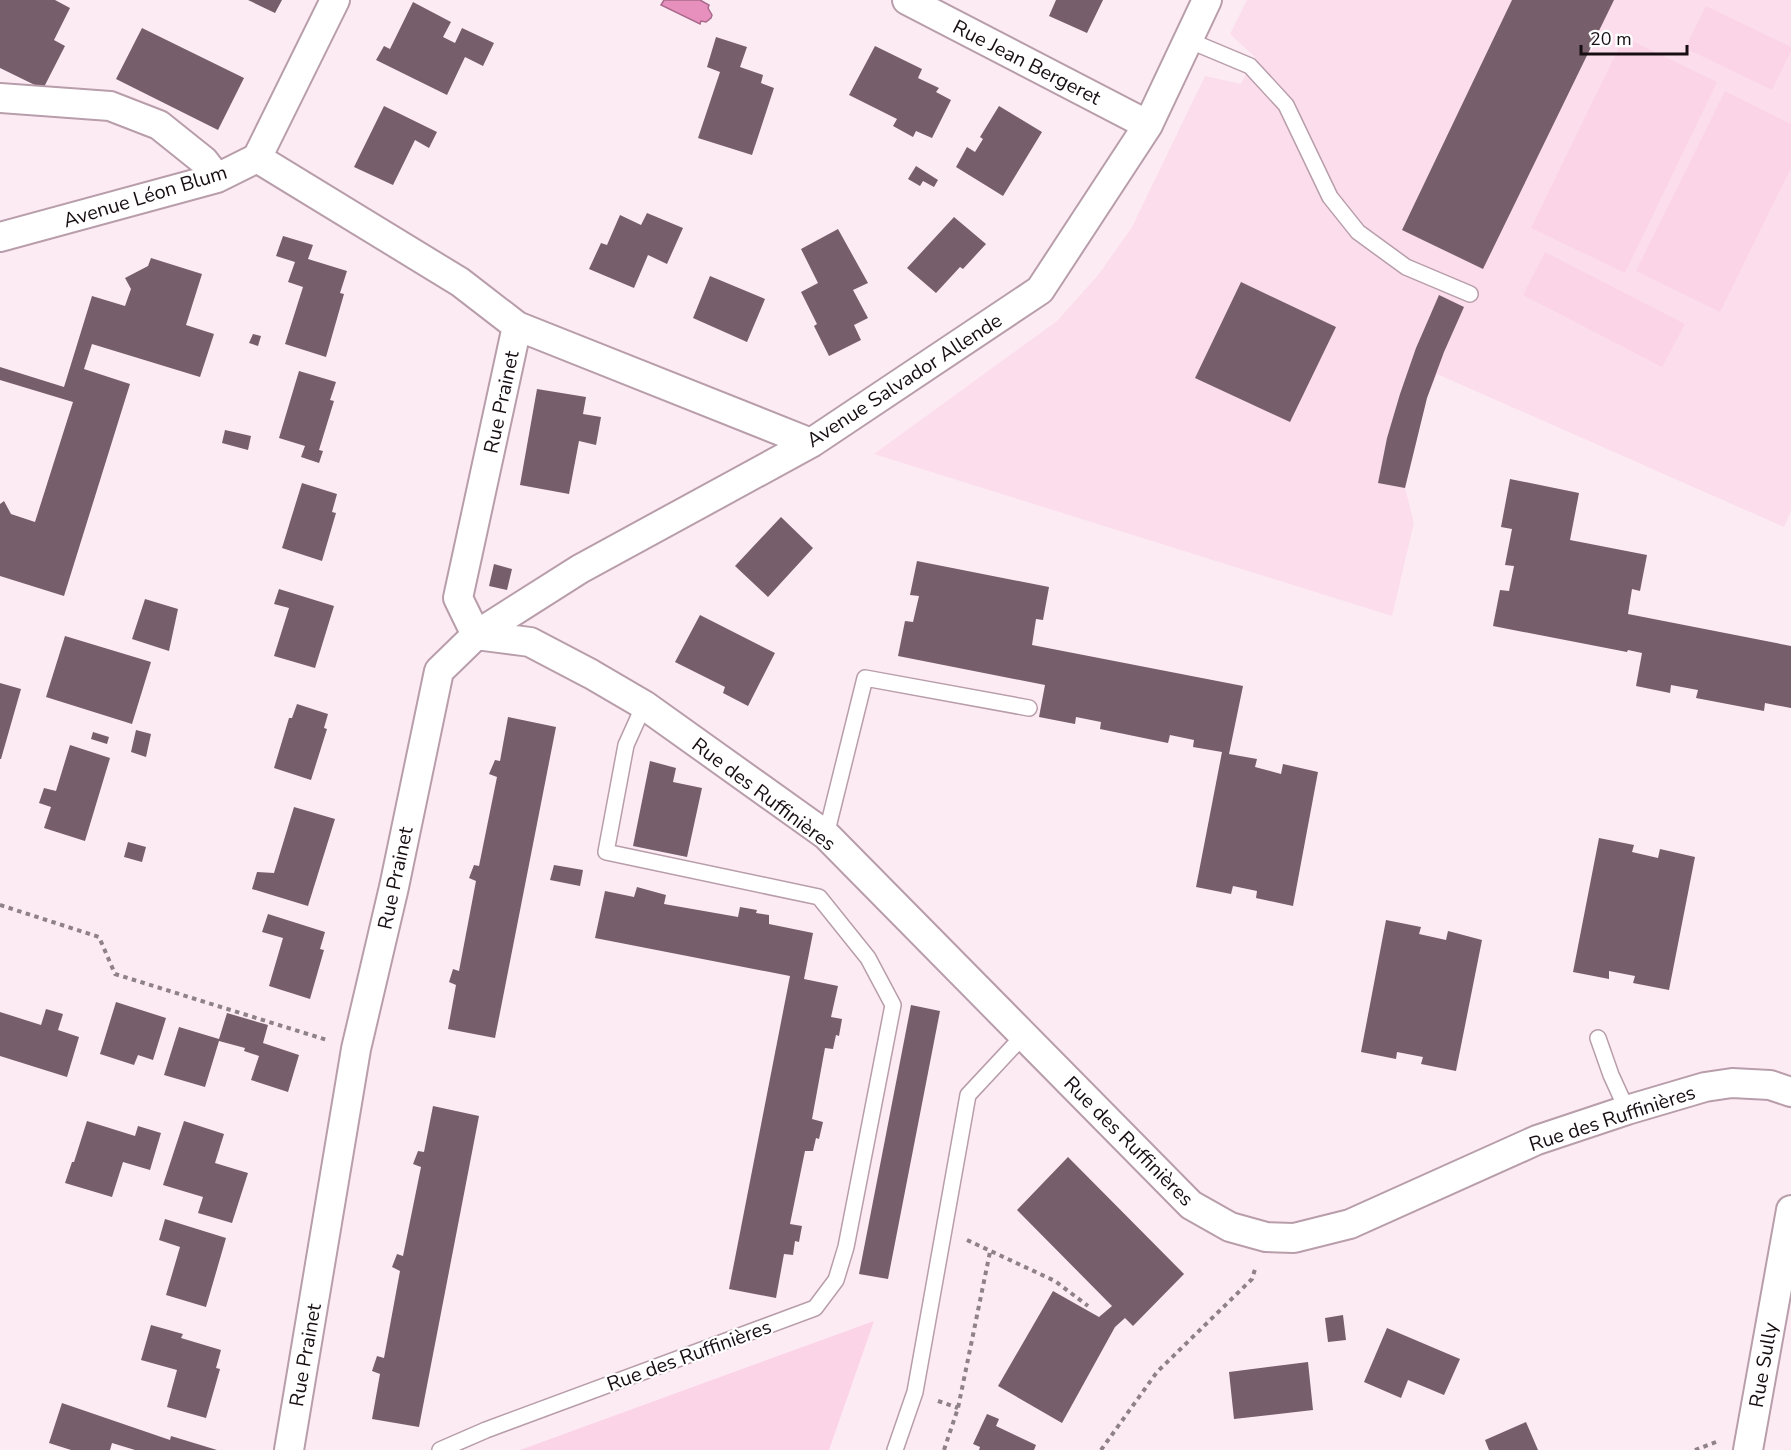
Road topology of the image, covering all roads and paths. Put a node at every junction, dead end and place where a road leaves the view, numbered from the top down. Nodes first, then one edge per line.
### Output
1 (335, 0) edge
2 (907, 0) edge
3 (1207, 0) edge
4 (1188, 40) junction
5 (0, 98) edge
6 (1148, 124) junction
7 (257, 158) junction
8 (217, 178) junction
9 (0, 237) edge
10 (1470, 294) dead end
11 (517, 326) junction
12 (811, 443) junction
13 (476, 635) junction
14 (644, 705) junction
15 (1029, 708) dead end
16 (826, 836) junction
17 (0, 905) edge
18 (1023, 1036) junction
19 (1598, 1038) dead end
20 (356, 1049) junction
21 (1791, 1092) edge
22 (1627, 1110) junction
23 (1791, 1210) edge
24 (944, 1230) junction
25 (1266, 1237) junction
26 (990, 1252) junction
27 (1088, 1305) dead end
28 (289, 1450) edge
29 (440, 1450) edge
30 (895, 1450) edge
31 (944, 1450) edge
32 (1101, 1450) edge
33 (1748, 1450) edge

1 - 7 street
2 - 6 street, Rue Jean Bergeret
3 - 4 street, Avenue Salvador Allende
4 - 6 street, Avenue Salvador Allende
4 - 10 lane
5 - 8 street
6 - 12 street, Avenue Salvador Allende
7 - 8 street, Avenue Léon Blum
7 - 11 street, Rue Prainet
8 - 9 street, Avenue Léon Blum
11 - 12 street, Rue Prainet
11 - 13 street, Rue Prainet
12 - 13 street, Avenue Salvador Allende
13 - 14 street, Rue des Ruffinières
13 - 20 street, Rue Prainet
14 - 16 street, Rue des Ruffinières
14 - 29 lane, Rue des Ruffinières
15 - 16 lane
16 - 18 street, Rue des Ruffinières
17 - 20 path
18 - 24 lane
18 - 25 street, Rue des Ruffinières
19 - 22 lane
20 - 28 street, Rue Prainet
21 - 22 street, Rue des Ruffinières
22 - 25 street, Rue des Ruffinières
23 - 33 street, Rue Sully
24 - 26 path
24 - 30 lane
25 - 32 path
26 - 27 path
26 - 31 path

